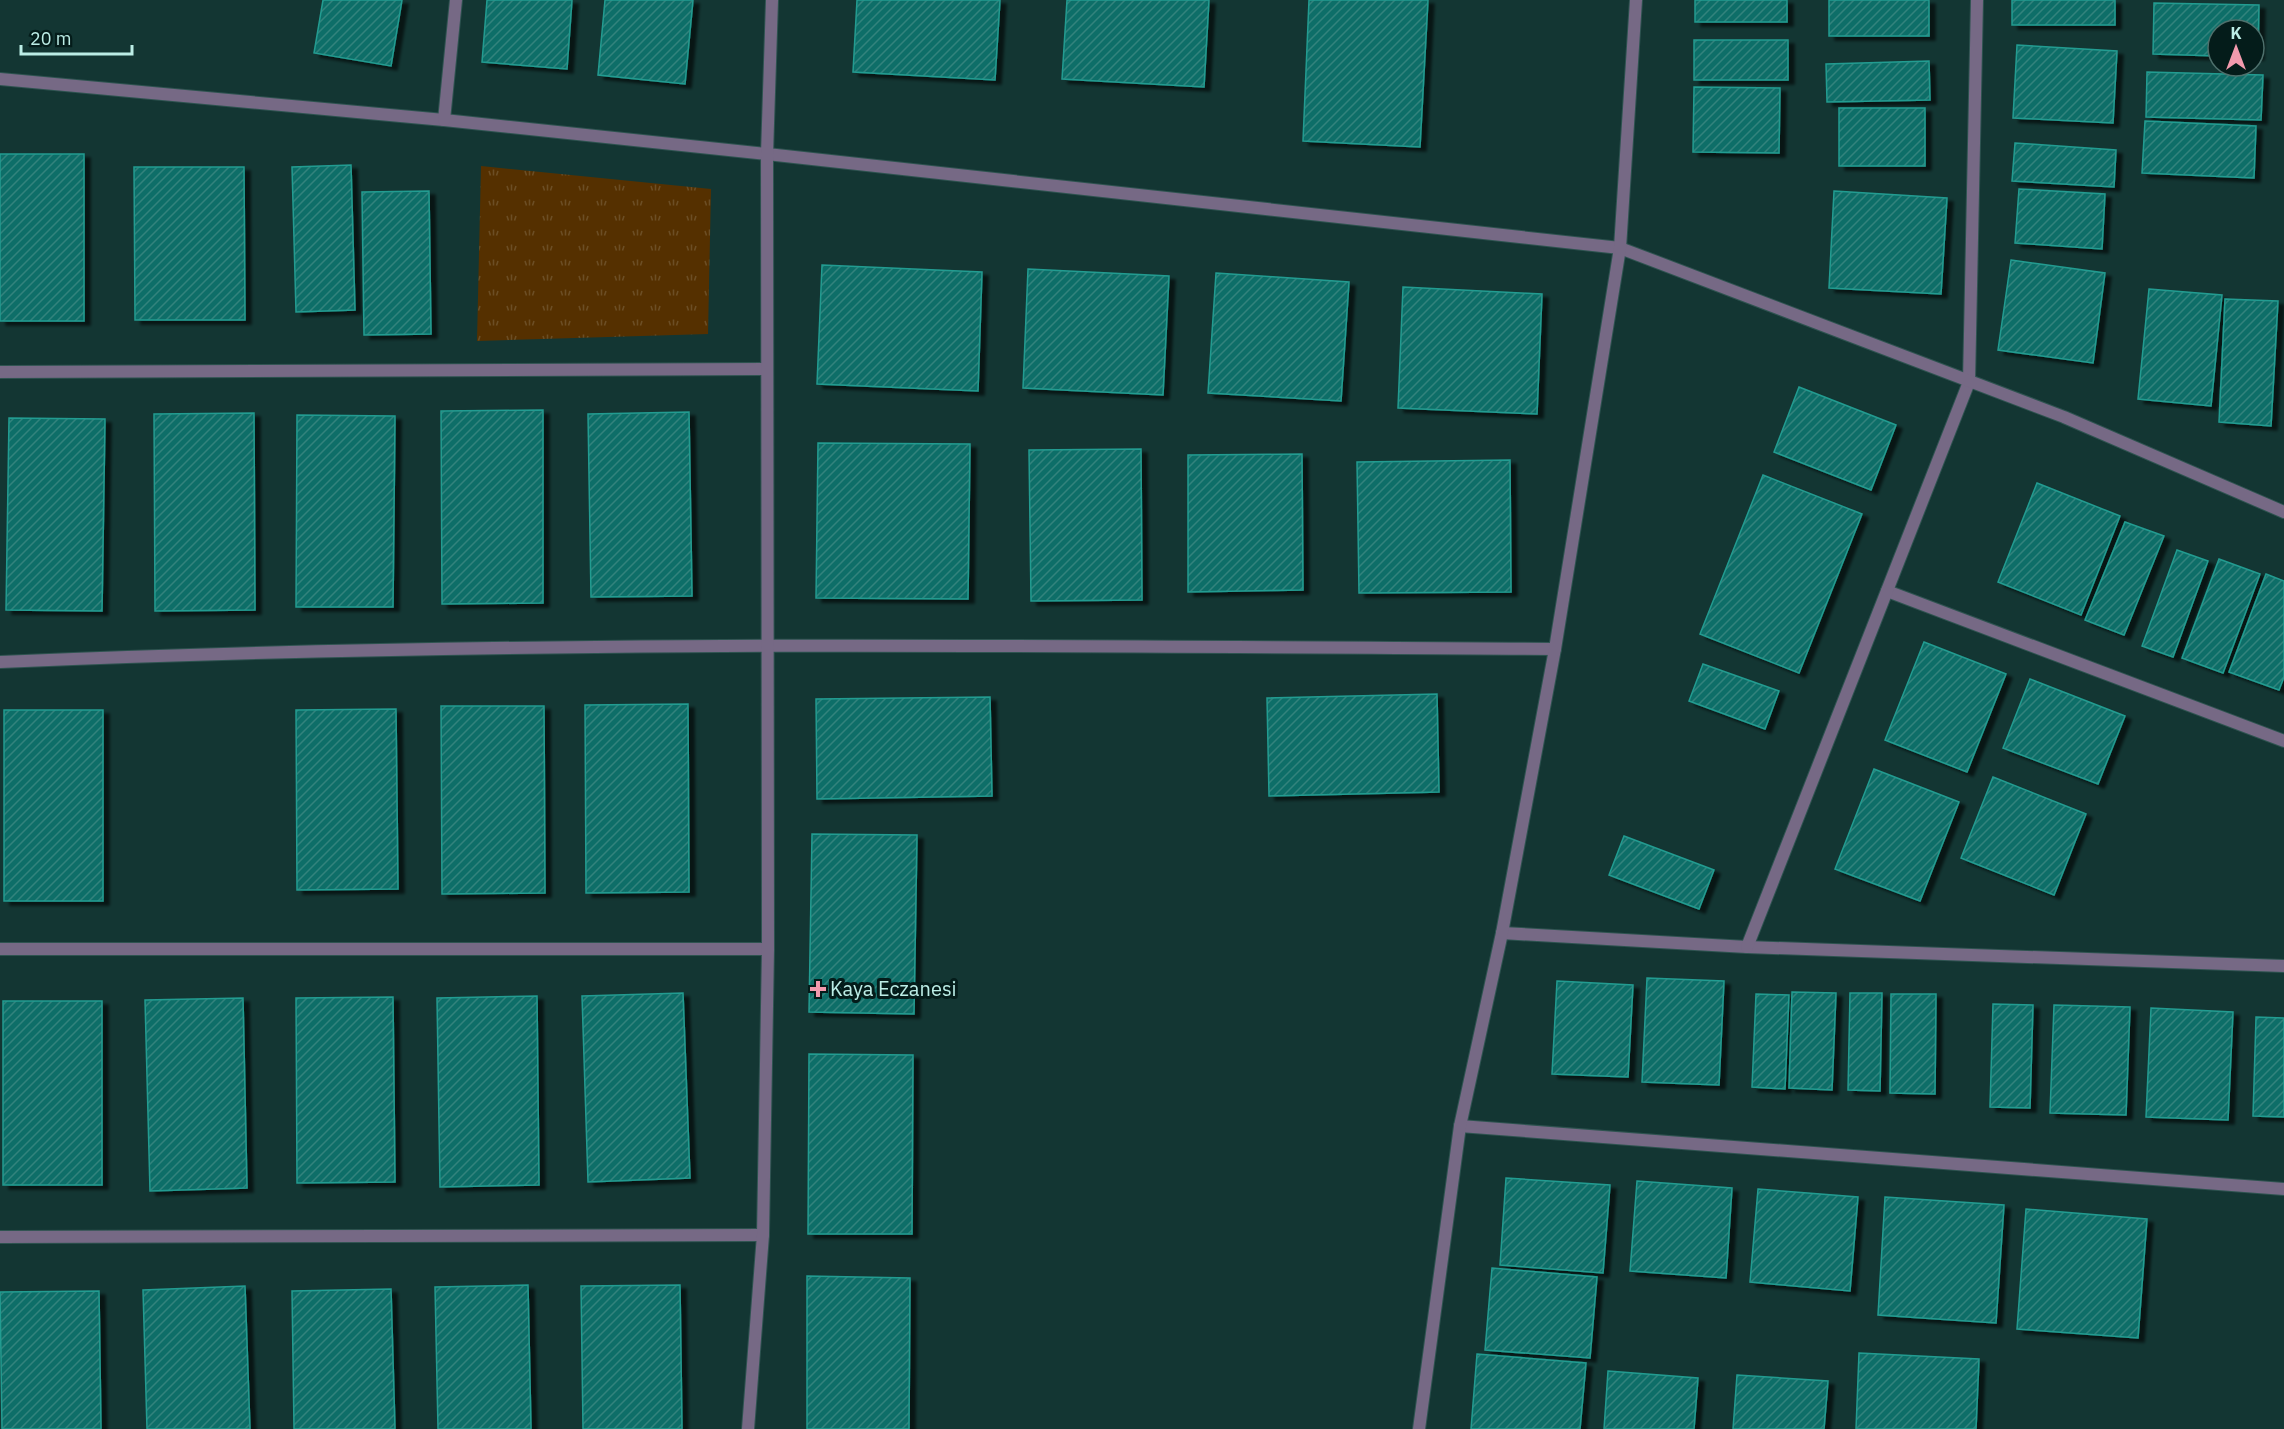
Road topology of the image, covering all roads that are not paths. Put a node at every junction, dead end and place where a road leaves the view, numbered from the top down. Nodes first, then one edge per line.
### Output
1 (456, 0) edge
2 (772, 0) edge
3 (1636, 0) edge
4 (1977, 0) edge
5 (0, 79) edge
6 (444, 120) junction
7 (767, 154) junction
8 (1620, 248) junction
9 (767, 369) junction
10 (0, 372) edge
11 (1969, 382) junction
12 (2284, 512) edge
13 (1887, 591) junction
14 (766, 644) junction
15 (1555, 649) junction
16 (0, 662) edge
17 (2284, 741) edge
18 (1502, 933) junction
19 (1747, 947) junction
20 (0, 949) edge
21 (768, 949) junction
22 (2284, 966) edge
23 (1460, 1126) junction
24 (2284, 1189) edge
25 (763, 1235) junction
26 (0, 1237) edge
27 (748, 1429) edge
28 (1419, 1429) edge

1 - 6 street
2 - 7 street
3 - 8 street
4 - 11 street
5 - 6 street
6 - 7 street
7 - 8 street
7 - 9 street
8 - 11 street
8 - 15 street
9 - 10 street
9 - 14 street
11 - 12 street
11 - 13 street
13 - 17 street
13 - 19 street
14 - 15 street
14 - 16 street
14 - 21 street
15 - 18 street
18 - 19 street
18 - 23 street
19 - 22 street
20 - 21 street
21 - 25 street
23 - 24 street
23 - 28 street
25 - 26 street
25 - 27 street

